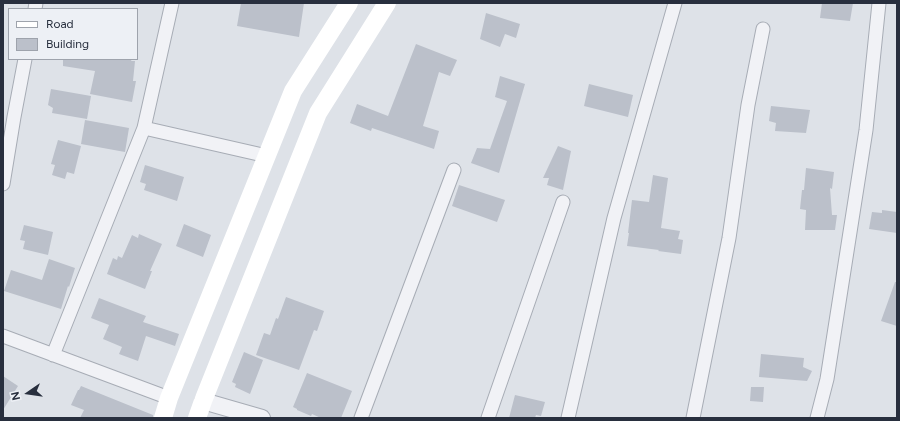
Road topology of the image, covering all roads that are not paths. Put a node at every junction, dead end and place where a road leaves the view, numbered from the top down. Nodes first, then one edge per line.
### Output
1 (172, 3) edge
2 (349, 3) edge
3 (387, 3) edge
4 (675, 3) edge
5 (879, 3) edge
6 (763, 30) dead end
7 (25, 60) edge
8 (8, 116) edge
9 (144, 128) junction
10 (267, 156) junction
11 (454, 170) dead end
12 (3, 184) edge
13 (563, 202) dead end
14 (3, 336) edge
15 (53, 355) junction
16 (169, 398) junction
17 (203, 401) junction
18 (163, 418) edge
19 (197, 418) edge
20 (262, 418) edge
21 (361, 418) edge
22 (488, 418) edge
23 (568, 418) edge
24 (693, 418) edge
25 (817, 418) edge

1 - 9 street
2 - 10 main road
3 - 17 main road
4 - 23 street
5 - 25 street
6 - 24 street
7 - 8 street
8 - 12 street
9 - 10 street
9 - 15 street
10 - 16 main road
11 - 21 street
13 - 22 street
14 - 15 street
15 - 16 street
16 - 18 main road
17 - 19 main road
17 - 20 street

